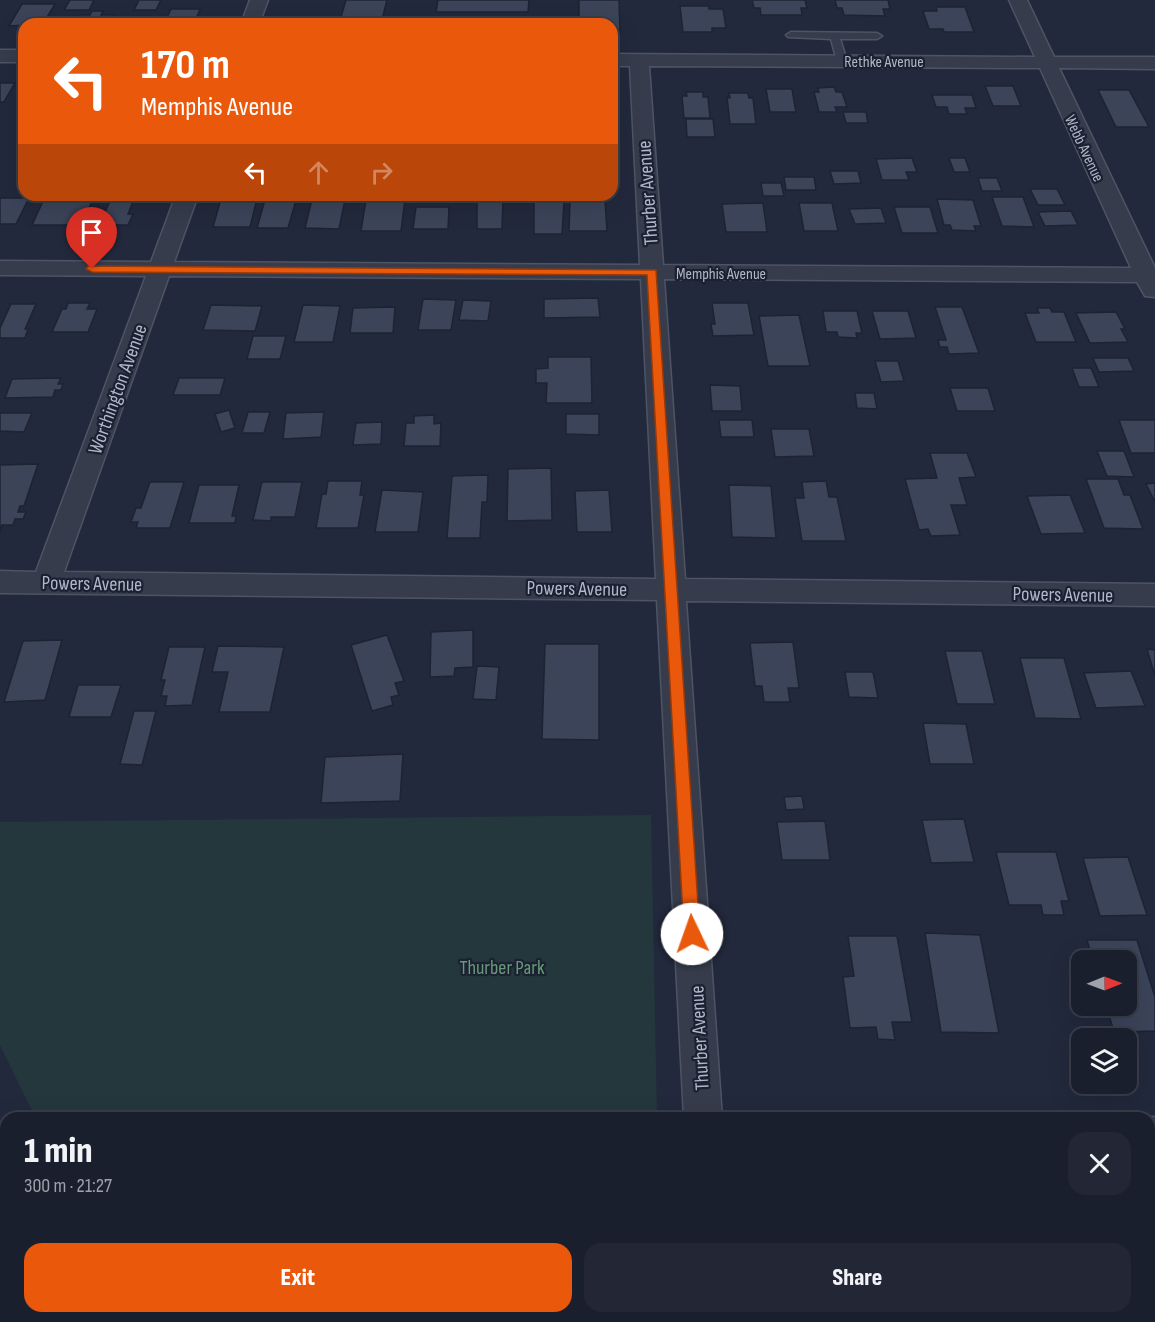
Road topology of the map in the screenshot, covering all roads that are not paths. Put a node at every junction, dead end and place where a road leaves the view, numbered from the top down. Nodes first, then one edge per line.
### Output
1 (258, 0) edge
2 (1018, 0) edge
3 (252, 18) edge
4 (791, 35) dead end
5 (835, 36) junction
6 (877, 36) dead end
7 (0, 56) edge
8 (18, 56) edge
9 (625, 60) edge
10 (842, 61) junction
11 (1045, 62) junction
12 (1155, 63) edge
13 (185, 201) edge
14 (0, 268) edge
15 (160, 269) junction
16 (652, 272) junction
17 (1152, 282) edge
18 (0, 582) edge
19 (46, 582) junction
20 (671, 589) junction
21 (1155, 594) edge
22 (704, 1112) edge

1 - 3 street
2 - 11 street, Webb Avenue
4 - 5 lane
5 - 6 lane
5 - 10 lane
7 - 8 street
9 - 10 street, Rethke Avenue
9 - 16 street, Thurber Avenue
10 - 11 street, Rethke Avenue
11 - 12 street, Rethke Avenue
11 - 17 street, Webb Avenue
13 - 15 street, Worthington Avenue
14 - 15 street, Memphis Avenue
15 - 16 street, Memphis Avenue
15 - 19 street, Worthington Avenue
16 - 17 street, Memphis Avenue
16 - 20 street, Thurber Avenue
18 - 19 street, Powers Avenue
19 - 20 street, Powers Avenue
20 - 21 street, Powers Avenue
20 - 22 street, Thurber Avenue

